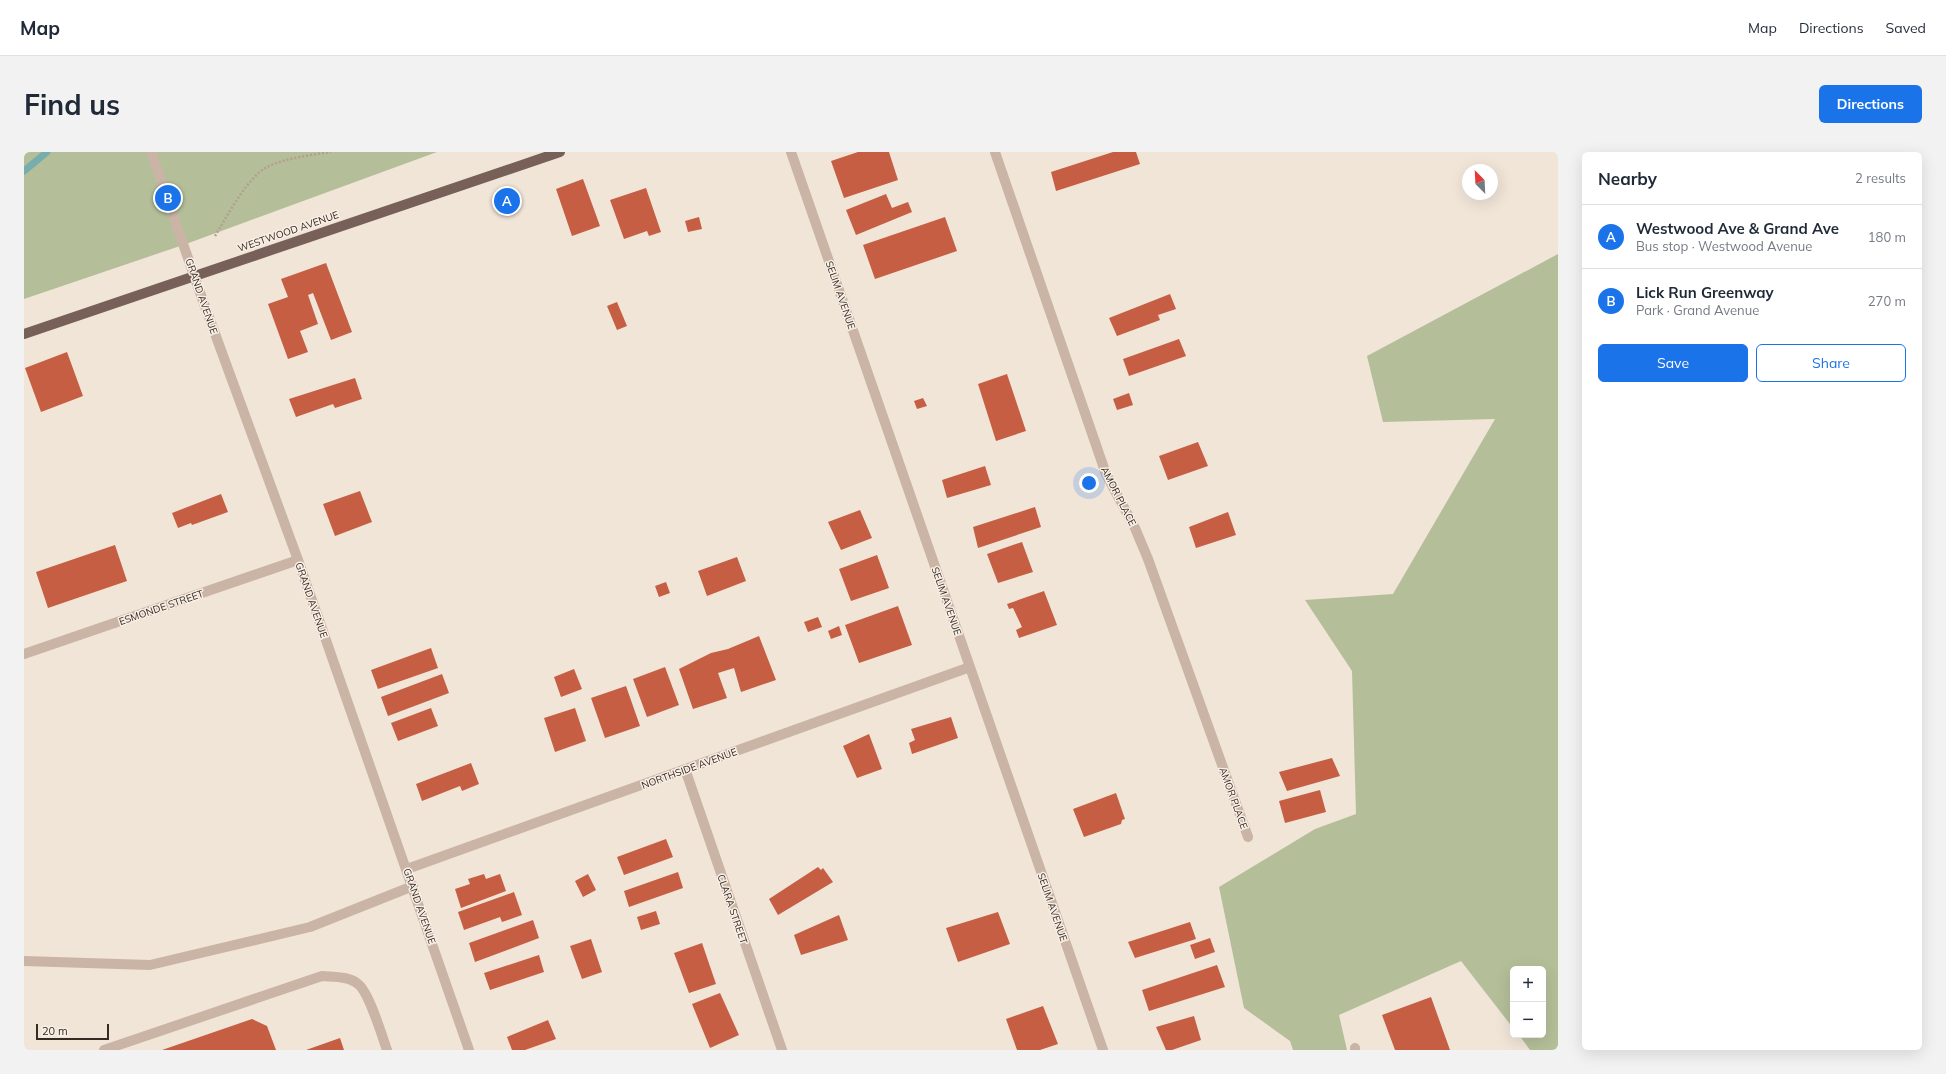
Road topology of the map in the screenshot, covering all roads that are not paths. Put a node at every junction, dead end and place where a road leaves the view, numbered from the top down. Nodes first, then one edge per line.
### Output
1 (151, 152) edge
2 (560, 152) edge
3 (791, 152) edge
4 (995, 152) edge
5 (194, 275) junction
6 (24, 334) edge
7 (298, 560) junction
8 (24, 654) edge
9 (970, 667) junction
10 (685, 769) junction
11 (1248, 837) dead end
12 (407, 869) junction
13 (413, 886) junction
14 (24, 960) edge
15 (104, 1050) edge
16 (387, 1050) edge
17 (469, 1050) edge
18 (782, 1050) edge
19 (1103, 1050) edge

1 - 5 street, GRAND AVENUE
2 - 5 main road, WESTWOOD AVENUE
3 - 9 street, SELIM AVENUE
4 - 11 street, AMOR PLACE
5 - 6 main road, WESTWOOD AVENUE
5 - 7 street, GRAND AVENUE
7 - 8 street, ESMONDE STREET
7 - 12 street, GRAND AVENUE
9 - 10 street, NORTHSIDE AVENUE
9 - 19 street, SELIM AVENUE
10 - 12 street, NORTHSIDE AVENUE
10 - 18 street, CLARA STREET
12 - 13 street, GRAND AVENUE
13 - 14 street
13 - 17 street, GRAND AVENUE
15 - 16 street

